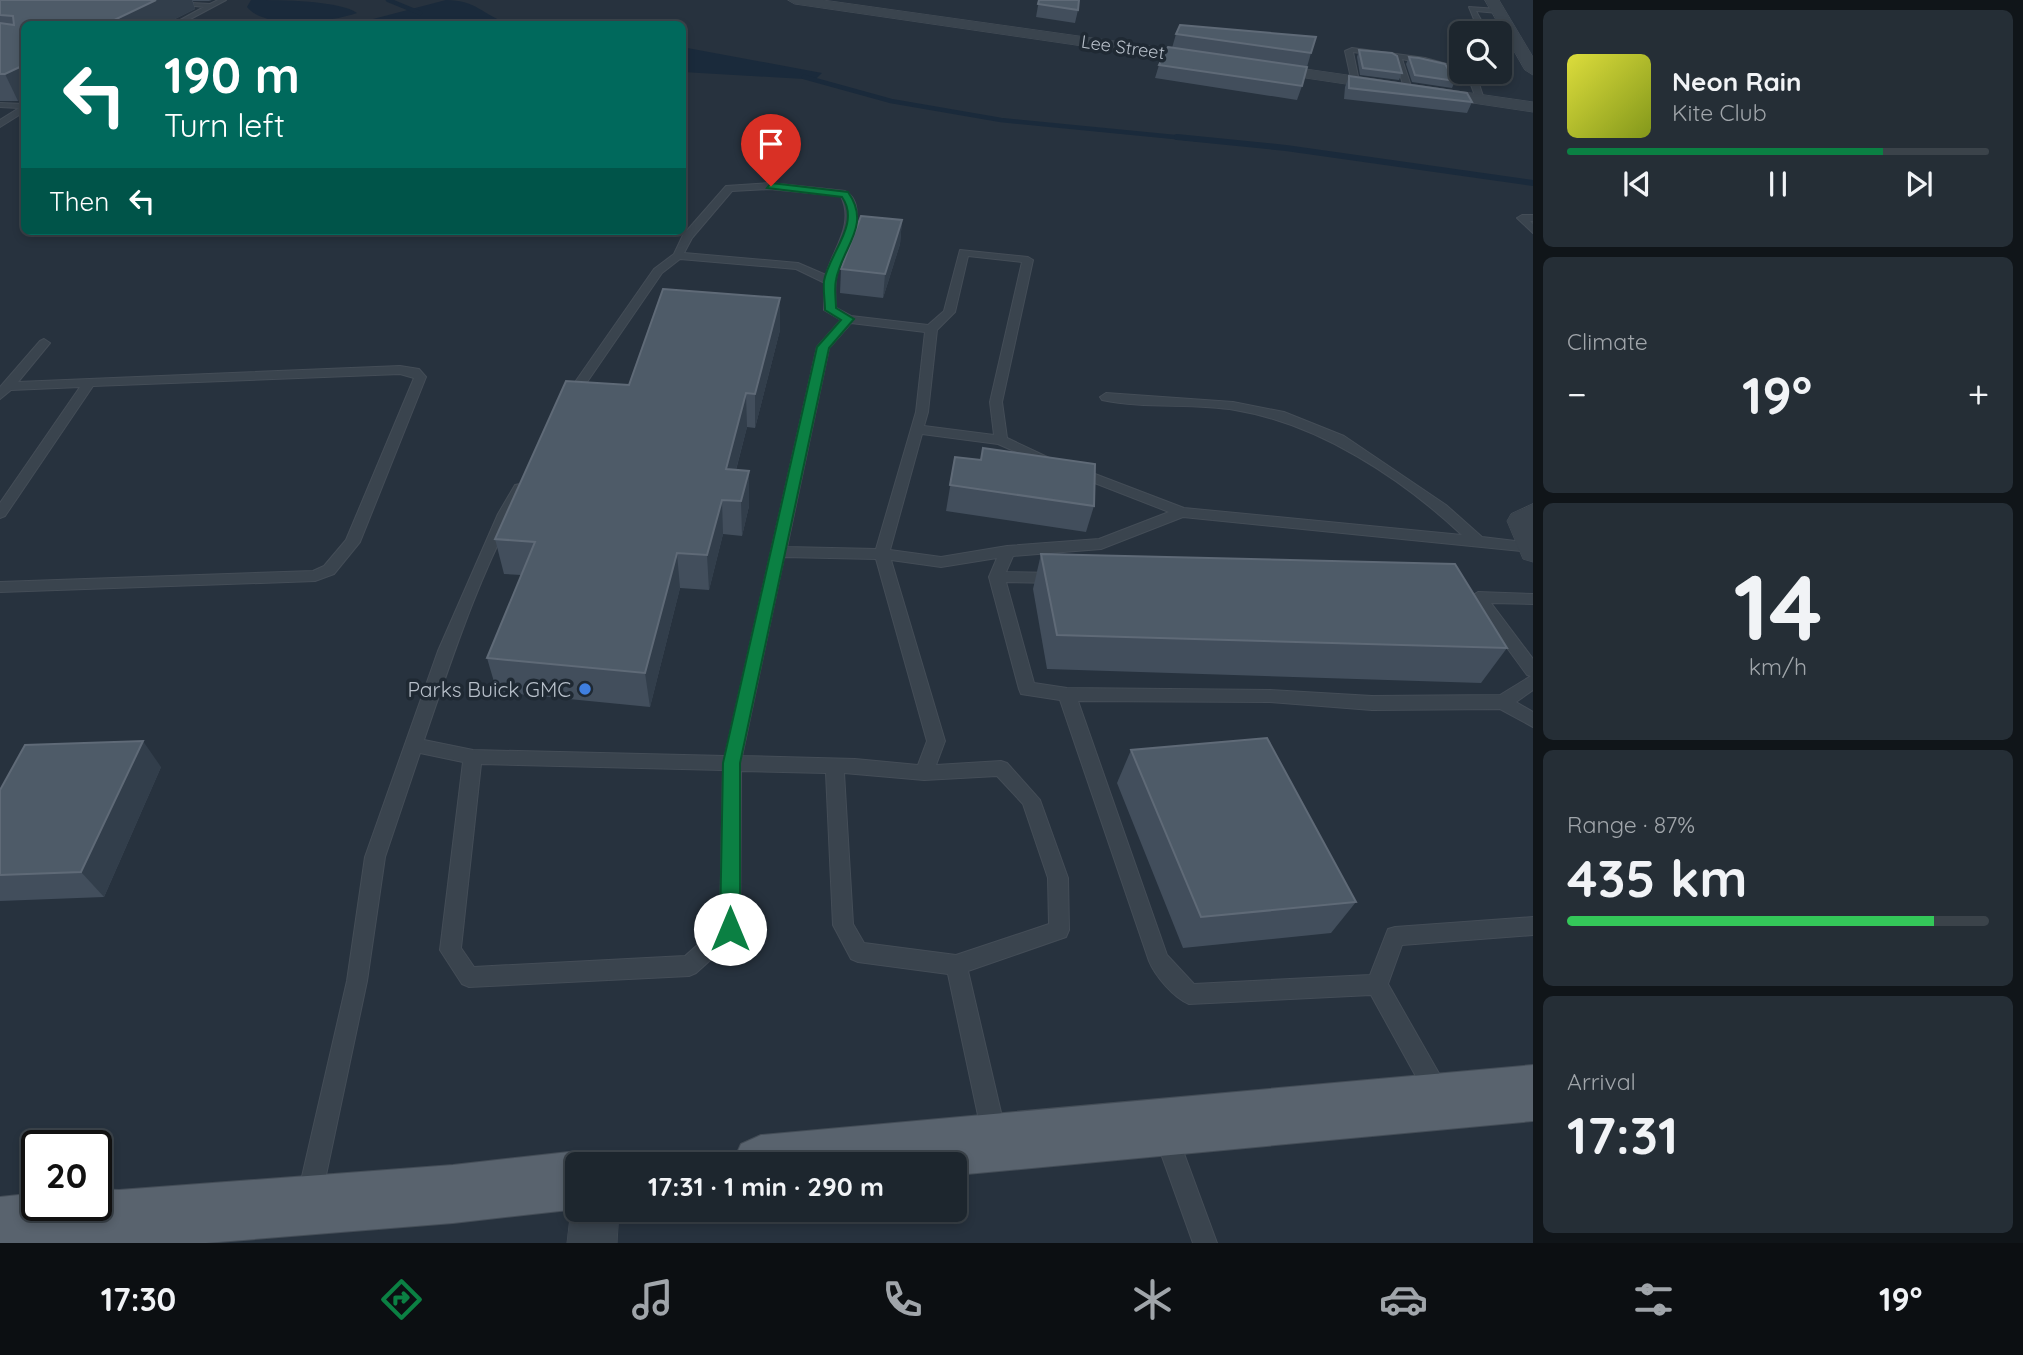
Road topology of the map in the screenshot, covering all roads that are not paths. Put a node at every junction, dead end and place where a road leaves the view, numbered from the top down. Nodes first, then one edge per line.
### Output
1 (142, 0) edge
2 (223, 0) edge
3 (795, 0) edge
4 (902, 0) edge
5 (1466, 0) edge
6 (1495, 5) edge
7 (211, 6) junction
8 (1471, 8) junction
9 (890, 14) junction
10 (183, 21) edge
11 (1478, 21) edge
12 (1398, 57) junction
13 (1223, 62) edge
14 (1249, 66) edge
15 (1449, 68) edge
16 (1533, 70) edge
17 (1355, 81) junction
18 (1475, 84) edge
19 (1408, 89) junction
20 (1480, 99) junction
21 (0, 105) edge
22 (1533, 107) edge
23 (21, 108) edge
24 (21, 110) edge
25 (0, 124) edge
26 (1533, 218) edge
27 (1533, 230) edge
28 (678, 256) junction
29 (830, 281) junction
30 (848, 319) junction
31 (930, 329) junction
32 (44, 343) dead end
33 (89, 383) junction
34 (4, 391) edge
35 (1106, 397) dead end
36 (559, 418) edge
37 (917, 429) junction
38 (1002, 440) junction
39 (525, 478) edge
40 (1182, 512) junction
41 (0, 513) edge
42 (1533, 513) edge
43 (1477, 541) junction
44 (1532, 549) edge
45 (1007, 551) junction
46 (778, 552) junction
47 (882, 554) junction
48 (997, 577) junction
49 (1067, 578) edge
50 (0, 587) edge
51 (1533, 599) edge
52 (1533, 671) edge
53 (1533, 682) edge
54 (1067, 694) junction
55 (1503, 702) junction
56 (1533, 720) edge
57 (414, 745) junction
58 (473, 757) junction
59 (732, 763) junction
60 (835, 765) junction
61 (924, 773) junction
62 (1533, 926) edge
63 (956, 965) junction
64 (1377, 985) junction
65 (1533, 1093) edge
66 (1443, 1102) junction
67 (1164, 1128) junction
68 (996, 1143) junction
69 (895, 1152) edge
70 (565, 1181) edge
71 (307, 1204) junction
72 (594, 1222) edge
73 (0, 1227) edge
74 (592, 1243) edge
75 (1205, 1243) edge

1 - 7 lane
2 - 7 lane
3 - 9 street, Lee Street
4 - 9 street
5 - 8 lane
6 - 8 lane
6 - 16 street
7 - 10 lane
8 - 11 lane
9 - 13 street, Lee Street
12 - 15 lane
12 - 17 lane
12 - 19 lane
14 - 17 street
17 - 19 street
18 - 20 lane
19 - 20 street
20 - 22 street
21 - 23 lane
24 - 25 lane
26 - 27 lane
28 - 29 lane
28 - 29 lane
28 - 36 lane
29 - 30 lane
30 - 31 lane
30 - 46 lane
31 - 37 lane
31 - 38 lane
32 - 34 lane
33 - 34 lane
33 - 41 lane
33 - 50 lane
35 - 43 lane
37 - 38 lane
37 - 47 lane
38 - 40 lane
39 - 57 lane
40 - 43 lane
40 - 45 lane
42 - 44 street
43 - 44 lane
45 - 47 lane
45 - 48 lane
46 - 47 lane
46 - 59 lane
47 - 61 lane
48 - 49 lane
48 - 54 lane
51 - 52 lane
53 - 55 lane
54 - 55 lane
54 - 64 lane
55 - 56 lane
57 - 58 lane
57 - 71 lane
58 - 59 lane
58 - 59 lane
59 - 60 lane
60 - 61 lane
60 - 63 lane
61 - 63 lane
62 - 64 lane
63 - 68 lane
64 - 66 lane
65 - 66 main road
66 - 67 main road
67 - 68 main road
67 - 75 lane
68 - 69 main road
70 - 71 main road
71 - 73 main road
72 - 74 street

